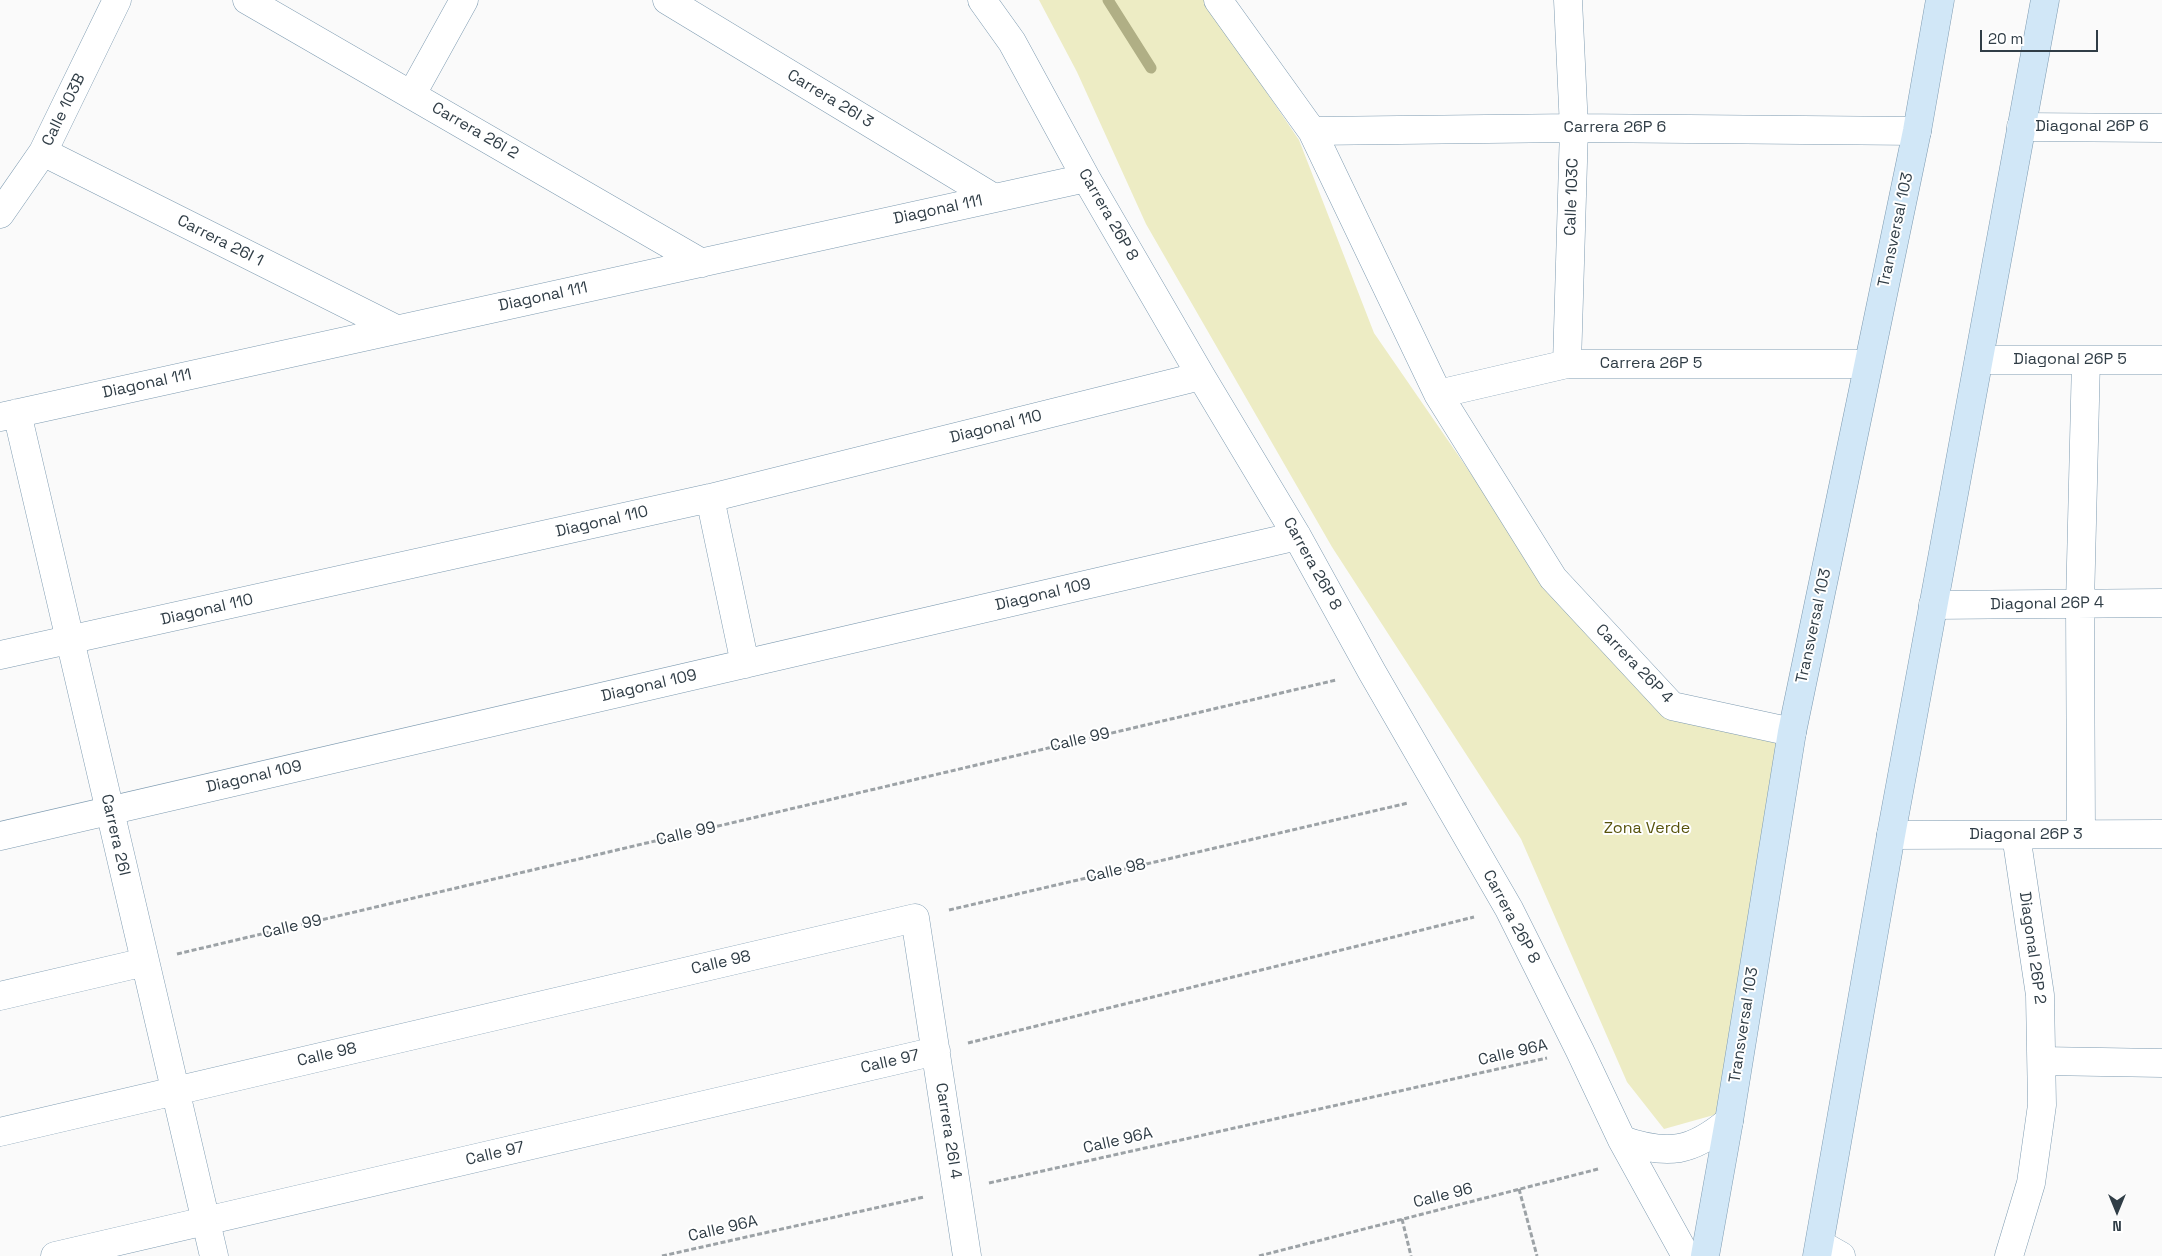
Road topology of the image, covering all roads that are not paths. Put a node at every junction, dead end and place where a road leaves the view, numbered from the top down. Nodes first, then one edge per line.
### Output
1 (117, 0) edge
2 (247, 0) edge
3 (464, 0) edge
4 (666, 0) edge
5 (982, 0) edge
6 (1218, 0) edge
7 (1568, 0) edge
8 (1940, 0) edge
9 (2045, 0) edge
10 (412, 94) junction
11 (2022, 127) junction
12 (1574, 128) junction
13 (2162, 128) edge
14 (1917, 130) junction
15 (1312, 131) junction
16 (43, 152) junction
17 (1086, 178) junction
18 (994, 198) junction
19 (0, 214) edge
20 (702, 263) junction
21 (396, 330) junction
22 (1978, 360) junction
23 (2086, 360) junction
24 (2162, 360) edge
25 (1567, 364) junction
26 (1868, 364) junction
27 (1201, 376) junction
28 (1438, 394) junction
29 (9, 415) edge
30 (710, 498) junction
31 (1298, 536) junction
32 (2162, 603) edge
33 (2080, 604) junction
34 (1933, 605) junction
35 (70, 640) junction
36 (0, 655) edge
37 (745, 664) junction
38 (1792, 732) junction
39 (110, 811) junction
40 (2081, 834) junction
41 (2162, 834) edge
42 (2016, 835) junction
43 (0, 836) edge
44 (1891, 836) junction
45 (915, 918) joint
46 (145, 962) junction
47 (0, 996) edge
48 (936, 1051) junction
49 (2042, 1061) junction
50 (2162, 1063) edge
51 (176, 1091) junction
52 (1729, 1121) junction
53 (0, 1132) edge
54 (1627, 1150) junction
55 (206, 1221) junction
56 (1826, 1252) edge
57 (55, 1256) edge
58 (214, 1256) edge
59 (967, 1256) edge
60 (1686, 1256) edge
61 (1705, 1256) edge
62 (2010, 1256) edge

1 - 16 street, Calle 103B
2 - 10 street, Carrera 26I 2
3 - 10 street
4 - 18 street, Carrera 26I 3
5 - 17 street, Carrera 26P 8
6 - 15 street, Carrera 26P 4
7 - 12 street, Calle 103C
8 - 14 street, Transversal 103
9 - 11 street
10 - 20 street, Carrera 26I 2
11 - 13 street, Diagonal 26P 6
11 - 22 street
12 - 14 street, Carrera 26P 6
12 - 15 street, Carrera 26P 6
12 - 25 street, Calle 103C
14 - 26 street, Transversal 103
15 - 28 street, Carrera 26P 4
16 - 19 street, Calle 103B
16 - 21 street, Carrera 26I 1
17 - 18 street, Diagonal 111
17 - 27 street, Carrera 26P 8
18 - 20 street, Diagonal 111
20 - 21 street, Diagonal 111
21 - 29 street, Diagonal 111
22 - 23 street, Diagonal 26P 5
22 - 34 street
23 - 24 street, Diagonal 26P 5
23 - 33 street
25 - 26 street, Carrera 26P 5
25 - 28 street, Carrera 26P 5
26 - 38 street, Transversal 103
27 - 30 street, Diagonal 110
27 - 31 street, Carrera 26P 8
28 - 38 street, Carrera 26P 4
29 - 35 street, Carrera 26I
30 - 35 street, Diagonal 110
30 - 37 street
31 - 37 street, Diagonal 109
31 - 54 street, Carrera 26P 8
32 - 33 street, Diagonal 26P 4
33 - 34 street, Diagonal 26P 4
33 - 40 street
34 - 44 street
35 - 36 street, Diagonal 110
35 - 39 street, Carrera 26I
37 - 39 street, Diagonal 109
38 - 52 street, Transversal 103
39 - 43 street, Diagonal 109
39 - 46 street, Carrera 26I
40 - 41 street, Diagonal 26P 3
40 - 42 street, Diagonal 26P 3
42 - 44 street, Diagonal 26P 3
42 - 49 street, Diagonal 26P 2
44 - 56 street
45 - 48 street, Carrera 26I 4
45 - 51 street, Calle 98
46 - 47 street
46 - 51 street, Carrera 26I
48 - 55 street, Calle 97
48 - 59 street, Carrera 26I 4
49 - 50 street
49 - 62 street, Diagonal 26P 2
51 - 53 street, Calle 98
51 - 55 street, Carrera 26I
52 - 54 street
52 - 61 street, Transversal 103
54 - 60 street, Carrera 26P 8
55 - 57 street, Calle 97
55 - 58 street, Carrera 26I

